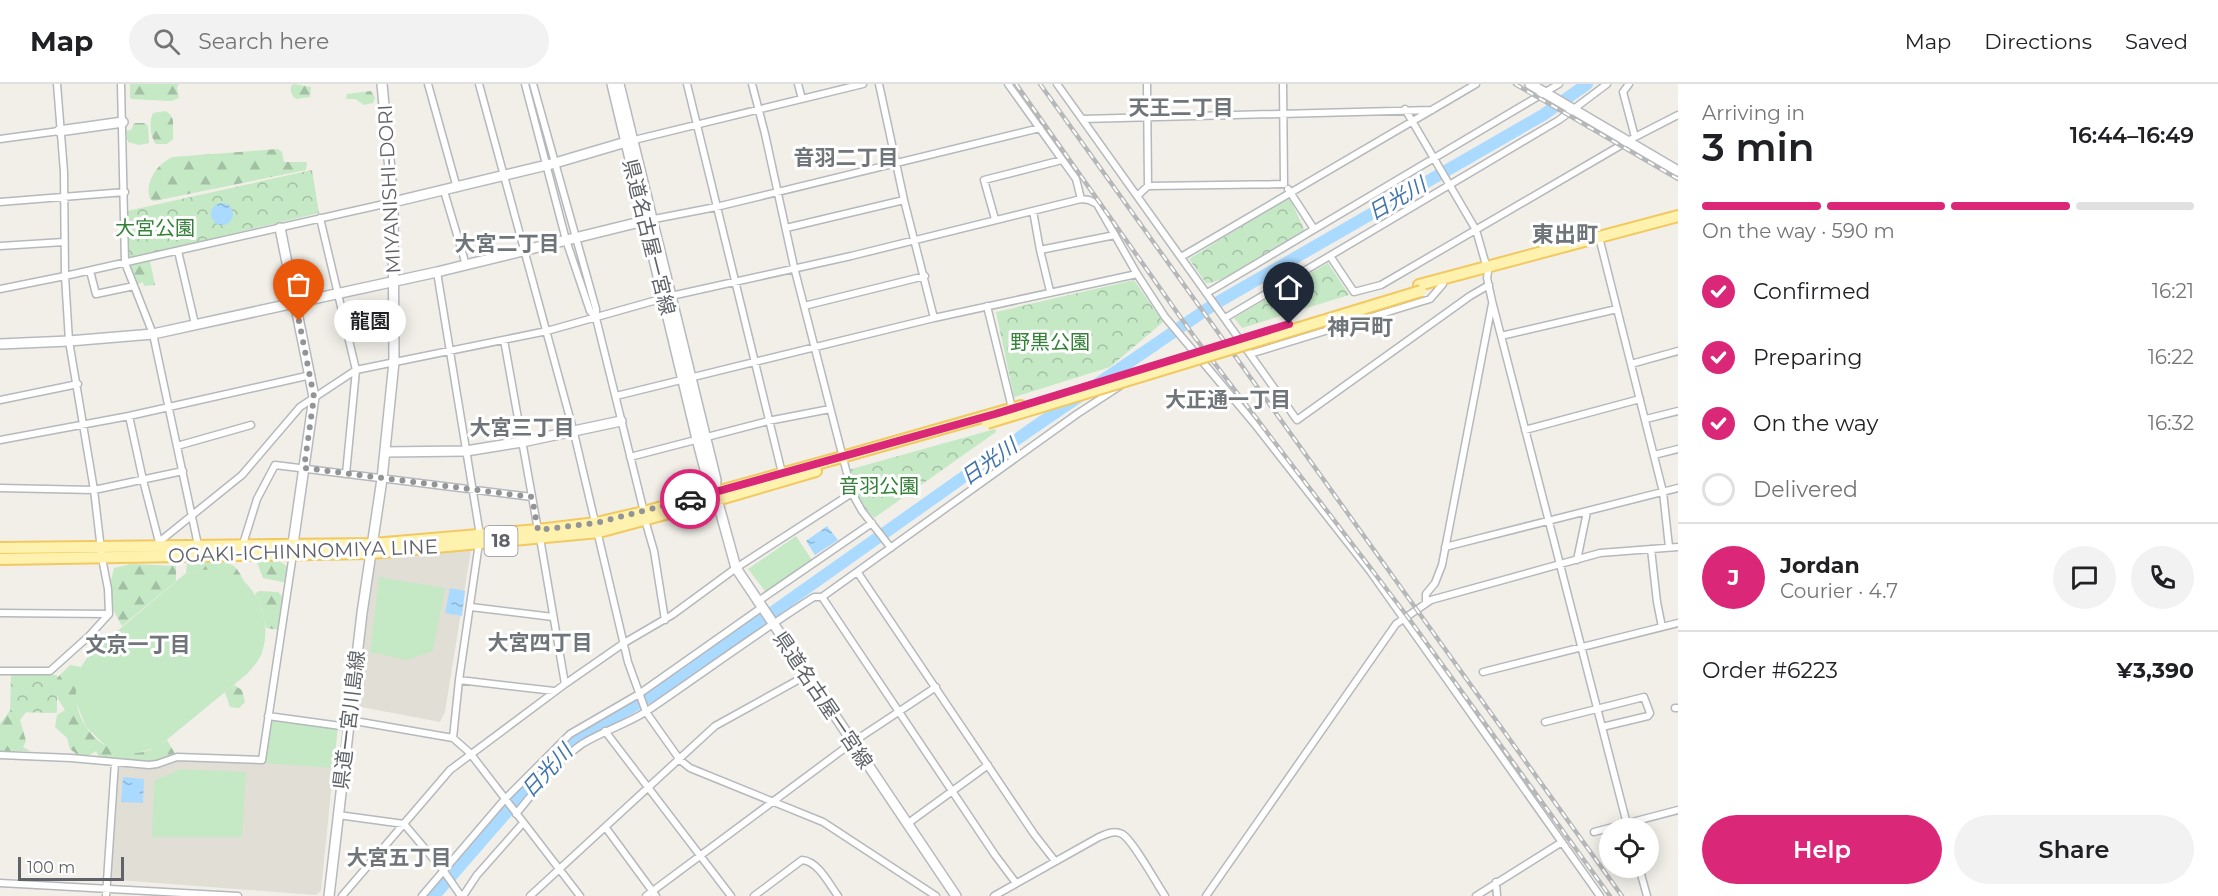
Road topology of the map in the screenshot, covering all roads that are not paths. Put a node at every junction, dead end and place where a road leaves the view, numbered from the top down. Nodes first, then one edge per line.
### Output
1 (57, 84) edge
2 (121, 84) edge
3 (382, 84) edge
4 (428, 84) edge
5 (479, 84) edge
6 (525, 84) edge
7 (533, 84) edge
8 (612, 84) edge
9 (619, 84) edge
10 (687, 84) edge
11 (752, 84) edge
12 (798, 84) edge
13 (863, 84) edge
14 (879, 84) edge
15 (1008, 84) edge
16 (1057, 84) edge
17 (1147, 84) edge
18 (1283, 84) edge
19 (1476, 84) edge
20 (1530, 84) edge
21 (1559, 84) edge
22 (1607, 84) edge
23 (1629, 84) edge
24 (1545, 93) junction
25 (802, 99) junction
26 (1405, 109) junction
27 (759, 110) junction
28 (1432, 110) junction
29 (1572, 110) junction
30 (1284, 113) junction
31 (1678, 115) edge
32 (1148, 117) junction
33 (1082, 119) junction
34 (123, 122) junction
35 (1412, 122) junction
36 (696, 126) junction
37 (1040, 128) junction
38 (59, 131) junction
39 (0, 139) edge
40 (1632, 139) junction
41 (629, 141) junction
42 (1434, 159) junction
43 (1062, 160) junction
44 (897, 163) junction
45 (551, 164) junction
46 (1678, 171) edge
47 (505, 175) junction
48 (1284, 184) junction
49 (1448, 184) junction
50 (1148, 186) junction
51 (457, 188) junction
52 (444, 191) junction
53 (778, 191) junction
54 (125, 192) junction
55 (1290, 192) junction
56 (65, 196) junction
57 (1137, 196) junction
58 (1081, 199) junction
59 (904, 200) junction
60 (0, 202) edge
61 (393, 202) junction
62 (716, 207) junction
63 (1033, 211) junction
64 (1678, 216) edge
65 (320, 218) junction
66 (994, 219) junction
67 (648, 220) junction
68 (1678, 223) edge
69 (280, 228) junction
70 (786, 228) junction
71 (1314, 229) junction
72 (1476, 230) junction
73 (1115, 235) junction
74 (570, 239) junction
75 (915, 240) junction
76 (1599, 240) junction
77 (64, 242) junction
78 (0, 246) edge
79 (1040, 250) junction
80 (178, 251) junction
81 (525, 252) junction
82 (1330, 256) junction
83 (1181, 257) junction
84 (125, 263) junction
85 (466, 265) junction
86 (794, 267) junction
87 (1487, 269) junction
88 (90, 271) junction
89 (437, 272) junction
90 (1137, 274) junction
91 (66, 276) junction
92 (925, 276) junction
93 (394, 281) junction
94 (736, 281) junction
95 (1443, 284) junction
96 (1489, 285) junction
97 (134, 286) junction
98 (1420, 288) junction
99 (0, 289) edge
100 (1050, 291) junction
101 (338, 293) junction
102 (1207, 294) junction
103 (668, 298) junction
104 (1492, 301) junction
105 (295, 302) junction
106 (804, 306) junction
107 (987, 306) junction
108 (1617, 309) junction
109 (1224, 317) junction
110 (596, 318) junction
111 (934, 318) junction
112 (195, 324) junction
113 (547, 331) junction
114 (153, 334) junction
115 (1502, 336) junction
116 (504, 340) junction
117 (69, 341) junction
118 (0, 344) edge
119 (814, 348) junction
120 (449, 351) junction
121 (1678, 351) edge
122 (1250, 354) junction
123 (1197, 355) junction
124 (394, 362) junction
125 (754, 362) junction
126 (1631, 364) junction
127 (356, 370) junction
128 (311, 375) junction
129 (687, 378) junction
130 (78, 384) junction
131 (616, 396) junction
132 (314, 397) junction
133 (1640, 399) junction
134 (0, 400) edge
135 (168, 407) junction
136 (1016, 407) junction
137 (830, 409) junction
138 (1678, 411) edge
139 (129, 416) junction
140 (1646, 419) junction
141 (768, 421) junction
142 (621, 422) junction
143 (84, 425) junction
144 (251, 425) dead end
145 (1526, 430) junction
146 (574, 433) junction
147 (701, 438) junction
148 (0, 440) edge
149 (522, 442) junction
150 (177, 446) junction
151 (1678, 449) edge
152 (466, 451) junction
153 (385, 452) junction
154 (1654, 455) junction
155 (630, 457) junction
156 (843, 460) junction
157 (304, 468) junction
158 (183, 471) junction
159 (782, 473) junction
160 (346, 474) junction
161 (382, 479) junction
162 (143, 480) junction
163 (0, 488) edge
164 (1678, 489) edge
165 (94, 490) junction
166 (473, 490) junction
167 (1663, 492) junction
168 (852, 494) junction
169 (716, 496) junction
170 (532, 497) junction
171 (1587, 512) junction
172 (193, 516) junction
173 (645, 516) junction
174 (1548, 521) junction
175 (873, 524) junction
176 (598, 527) junction
177 (539, 534) junction
178 (479, 539) junction
179 (159, 544) junction
180 (243, 544) junction
181 (198, 545) junction
182 (1445, 547) junction
183 (1678, 547) edge
184 (0, 548) edge
185 (891, 548) junction
186 (1669, 548) junction
187 (293, 549) junction
188 (372, 549) junction
189 (1651, 549) junction
190 (101, 553) junction
191 (0, 559) edge
192 (1577, 560) junction
193 (1559, 565) junction
194 (736, 568) junction
195 (858, 573) junction
196 (822, 597) junction
197 (1426, 603) junction
198 (471, 607) junction
199 (760, 607) junction
200 (0, 613) edge
201 (109, 614) junction
202 (553, 617) junction
203 (1403, 618) junction
204 (665, 620) junction
205 (771, 623) junction
206 (1678, 623) edge
207 (1662, 627) junction
208 (624, 643) junction
209 (1582, 649) junction
210 (0, 671) edge
211 (1483, 672) dead end
212 (807, 675) junction
213 (459, 680) junction
214 (565, 684) junction
215 (936, 687) junction
216 (555, 691) junction
217 (640, 696) junction
218 (1597, 709) junction
219 (899, 710) junction
220 (646, 711) junction
221 (268, 716) junction
222 (1545, 722) dead end
223 (348, 723) junction
224 (1602, 727) junction
225 (604, 731) junction
226 (453, 738) junction
227 (853, 742) junction
228 (470, 753) junction
229 (0, 755) edge
230 (680, 760) junction
231 (115, 762) junction
232 (988, 765) junction
233 (649, 787) junction
234 (952, 792) junction
235 (506, 800) junction
236 (772, 803) junction
237 (1678, 810) edge
238 (516, 813) junction
239 (338, 815) junction
240 (1626, 818) edge
241 (1651, 818) edge
242 (524, 823) junction
243 (404, 824) junction
244 (907, 824) junction
245 (606, 828) junction
246 (1599, 831) edge
247 (1594, 832) dead end
248 (1562, 842) junction
249 (699, 855) junction
250 (1055, 861) junction
251 (561, 869) junction
252 (444, 871) junction
253 (1642, 878) edge
254 (1496, 882) junction
255 (0, 883) edge
256 (1016, 883) junction
257 (106, 892) edge
258 (651, 894) edge
259 (205, 895) edge
260 (238, 896) edge
261 (329, 896) edge
262 (342, 896) edge
263 (422, 896) edge
264 (462, 896) edge
265 (530, 896) edge
266 (580, 896) edge
267 (731, 896) edge
268 (754, 896) edge
269 (838, 896) edge
270 (936, 896) edge
271 (956, 896) edge
272 (994, 896) edge
273 (1165, 896) edge
274 (1206, 896) edge
275 (1476, 896) edge
276 (1497, 896) edge
277 (1600, 896) edge
278 (1647, 896) edge

1 - 38 street
2 - 34 street
3 - 61 street, MIYANISHI-DORI
4 - 51 street
5 - 47 street
6 - 45 street
7 - 45 street
8 - 41 street, 県道名古屋一宮線
9 - 41 street, 県道名古屋一宮線
10 - 36 street
11 - 27 street
12 - 25 street
13 - 25 street
14 - 44 street
15 - 37 street
16 - 33 street
17 - 32 street
18 - 30 street
19 - 28 street
20 - 24 street
21 - 24 street
22 - 29 street
23 - 40 street
24 - 29 street
24 - 42 street
25 - 27 street
26 - 28 street
26 - 30 street
26 - 35 street
27 - 36 street
27 - 53 street
28 - 35 street
29 - 40 street
29 - 49 street
30 - 32 street
30 - 48 street
31 - 40 street
32 - 33 street
32 - 50 street
33 - 57 street
34 - 38 street
34 - 54 street
35 - 42 street
35 - 55 street
36 - 41 street
36 - 62 street
37 - 43 street
37 - 44 street
38 - 39 street
38 - 56 street
40 - 46 street
40 - 72 street
41 - 45 street
41 - 67 street, 県道名古屋一宮線
42 - 49 street
42 - 71 street
43 - 58 street
43 - 66 street
44 - 53 street
44 - 59 street
45 - 47 street
45 - 74 street
47 - 51 street
47 - 81 street
48 - 50 street
48 - 55 street
49 - 72 street
49 - 82 street
50 - 57 street
51 - 52 street
52 - 61 street
52 - 85 street
53 - 62 street
53 - 70 street
54 - 56 street
54 - 84 street
55 - 71 street
55 - 83 street
56 - 60 street
56 - 77 street
57 - 83 street
58 - 63 street
58 - 73 street
59 - 70 street
59 - 75 street
61 - 65 street
61 - 93 street, MIYANISHI-DORI
62 - 67 street
62 - 94 street
63 - 66 street
63 - 79 street
64 - 76 main road, OGAKI-ICHINNOMIYA LINE / 18
65 - 69 street
65 - 101 street
66 - 75 street
67 - 74 street
67 - 103 street, 県道名古屋一宮線
68 - 76 main road, OGAKI-ICHINNOMIYA LINE / 18
69 - 80 street
69 - 105 street
70 - 86 street
71 - 102 street
72 - 82 street
72 - 87 street
73 - 79 street
73 - 90 street
74 - 81 street
74 - 110 street
75 - 86 street
75 - 92 street
76 - 87 main road, OGAKI-ICHINNOMIYA LINE / 18
76 - 108 street
77 - 78 street
77 - 91 street
79 - 100 street
80 - 84 street
80 - 112 street
81 - 85 street
81 - 113 street
82 - 109 street
83 - 102 street
84 - 88 street
84 - 97 street
85 - 89 street
86 - 94 street
86 - 106 street
87 - 95 main road, OGAKI-ICHINNOMIYA LINE / 18
87 - 96 street
87 - 98 main road, OGAKI-ICHINNOMIYA LINE / 18
88 - 91 street
88 - 97 street
89 - 93 street
89 - 120 street
90 - 100 street
90 - 123 street
91 - 99 street
91 - 117 street
92 - 106 street
92 - 111 street
93 - 101 street
93 - 124 street, MIYANISHI-DORI
94 - 103 street
94 - 125 street
95 - 98 main road, OGAKI-ICHINNOMIYA LINE / 18
95 - 122 street
96 - 104 street
96 - 122 street
97 - 114 street
98 - 136 main road, OGAKI-ICHINNOMIYA LINE / 18
98 - 156 main road, OGAKI-ICHINNOMIYA LINE / 18, bridge
100 - 107 street
101 - 105 street
101 - 127 street
102 - 109 street
103 - 110 street
103 - 129 street, 県道名古屋一宮線
104 - 115 street
104 - 182 street
105 - 112 street
105 - 128 street
106 - 119 street
107 - 111 street
107 - 136 street
108 - 115 street
108 - 126 street
109 - 122 street
110 - 113 street
110 - 131 street
111 - 119 street
112 - 114 street
113 - 116 street
113 - 146 street
114 - 117 street
114 - 135 street
115 - 145 street
116 - 120 street
116 - 149 street
117 - 118 street
117 - 130 street
119 - 125 street
119 - 137 street
120 - 124 street
120 - 152 street
121 - 126 street
123 - 185 street
123 - 203 street
124 - 127 street
124 - 153 street, MIYANISHI-DORI
125 - 129 street
125 - 141 street
126 - 133 street
127 - 132 street
127 - 160 street
128 - 132 street
128 - 135 street
129 - 131 street
129 - 147 street, 県道名古屋一宮線
130 - 134 street
130 - 143 street
131 - 142 street
132 - 157 street
132 - 172 street
133 - 140 street
133 - 145 street
135 - 139 street
135 - 150 street
136 - 156 main road, OGAKI-ICHINNOMIYA LINE / 18
137 - 141 street
137 - 156 street
138 - 140 street
139 - 143 street
139 - 162 street
140 - 154 street
141 - 147 street
141 - 159 street
142 - 146 street
142 - 155 street
143 - 148 street
143 - 165 street
144 - 150 street
145 - 174 street
146 - 149 street
146 - 176 street
147 - 155 street
147 - 169 street, 県道名古屋一宮線
149 - 152 street
149 - 170 street
150 - 158 street
151 - 154 street
152 - 153 street
152 - 166 street
153 - 161 street, MIYANISHI-DORI
154 - 167 street
155 - 173 street
156 - 159 main road, OGAKI-ICHINNOMIYA LINE / 18
156 - 168 street
156 - 169 main road, OGAKI-ICHINNOMIYA LINE / 18
157 - 160 street
157 - 180 street
157 - 187 street
158 - 162 street
158 - 172 street
159 - 169 main road, OGAKI-ICHINNOMIYA LINE / 18
160 - 161 street
161 - 166 street
161 - 188 street, MIYANISHI-DORI
162 - 165 street
162 - 179 street
163 - 165 street
164 - 167 street
165 - 190 street
166 - 170 street
166 - 178 street
167 - 171 street
167 - 186 street
168 - 175 street
168 - 194 street
169 - 173 main road, OGAKI-ICHINNOMIYA LINE / 18
169 - 194 street, 県道名古屋一宮線
170 - 177 street
171 - 174 street
171 - 192 street
172 - 179 street
172 - 181 street
173 - 176 main road, OGAKI-ICHINNOMIYA LINE / 18
173 - 204 street
174 - 182 street
174 - 193 street
175 - 185 street
175 - 199 street
176 - 177 main road, OGAKI-ICHINNOMIYA LINE / 18
176 - 208 street
177 - 178 main road, OGAKI-ICHINNOMIYA LINE / 18
177 - 202 street
178 - 188 main road, OGAKI-ICHINNOMIYA LINE / 18
178 - 198 street
179 - 181 main road, OGAKI-ICHINNOMIYA LINE / 18
179 - 190 main road, OGAKI-ICHINNOMIYA LINE / 18
180 - 181 main road, OGAKI-ICHINNOMIYA LINE / 18
180 - 187 main road, OGAKI-ICHINNOMIYA LINE / 18
182 - 197 street
183 - 186 street
184 - 190 main road, OGAKI-ICHINNOMIYA LINE / 18
185 - 195 street
186 - 189 street
187 - 188 main road, OGAKI-ICHINNOMIYA LINE / 18
187 - 190 main road, OGAKI-ICHINNOMIYA LINE / 18
187 - 221 street
188 - 223 street, 県道一宮川島線
189 - 192 street
189 - 207 street
190 - 191 main road, OGAKI-ICHINNOMIYA LINE / 18
190 - 201 street
192 - 193 street
193 - 197 street
193 - 209 street
194 - 199 street, 県道名古屋一宮線
194 - 204 street
195 - 196 street
195 - 215 street
196 - 205 street
196 - 219 street
197 - 203 street
198 - 202 street
198 - 213 street
199 - 205 street, 県道名古屋一宮線
199 - 217 street
200 - 201 street
201 - 210 street
202 - 214 street
203 - 248 street
203 - 274 street
204 - 208 street
205 - 212 street, 県道名古屋一宮線
205 - 220 street
206 - 207 street
207 - 209 street
208 - 214 street
208 - 217 street
209 - 211 street
209 - 218 street
212 - 227 street, 県道名古屋一宮線
212 - 230 street
213 - 216 street
213 - 226 street
214 - 216 street
215 - 219 street
215 - 232 street
216 - 228 street
217 - 220 street
217 - 235 street
218 - 222 street
218 - 224 street
218 - 224 street
219 - 227 street
219 - 234 street
220 - 225 street
220 - 230 street
221 - 223 street
221 - 231 street
223 - 226 street
223 - 239 street, 県道一宮川島線
224 - 240 street
225 - 233 street
225 - 238 street
226 - 228 street
227 - 236 street
227 - 244 street, 県道名古屋一宮線
228 - 235 street
228 - 243 street
229 - 231 street
230 - 233 street
230 - 236 street
231 - 257 street
232 - 234 street
232 - 250 street
233 - 245 street
233 - 249 street
234 - 244 street
234 - 256 street
235 - 238 street
235 - 252 street
236 - 249 street
236 - 270 street
237 - 241 street
238 - 242 street
239 - 243 street
239 - 261 street, 県道一宮川島線
242 - 251 street
242 - 264 street
243 - 252 street
243 - 262 street
244 - 271 street, 県道名古屋一宮線
245 - 251 street
245 - 258 street
246 - 247 street
248 - 254 street
248 - 277 street
249 - 258 street
249 - 267 street
250 - 256 street
250 - 273 street
251 - 265 street
251 - 266 street
252 - 263 street
252 - 264 street
253 - 278 street
254 - 275 street
254 - 276 street
255 - 257 street
256 - 272 street
257 - 259 street
259 - 260 street
268 - 269 street

